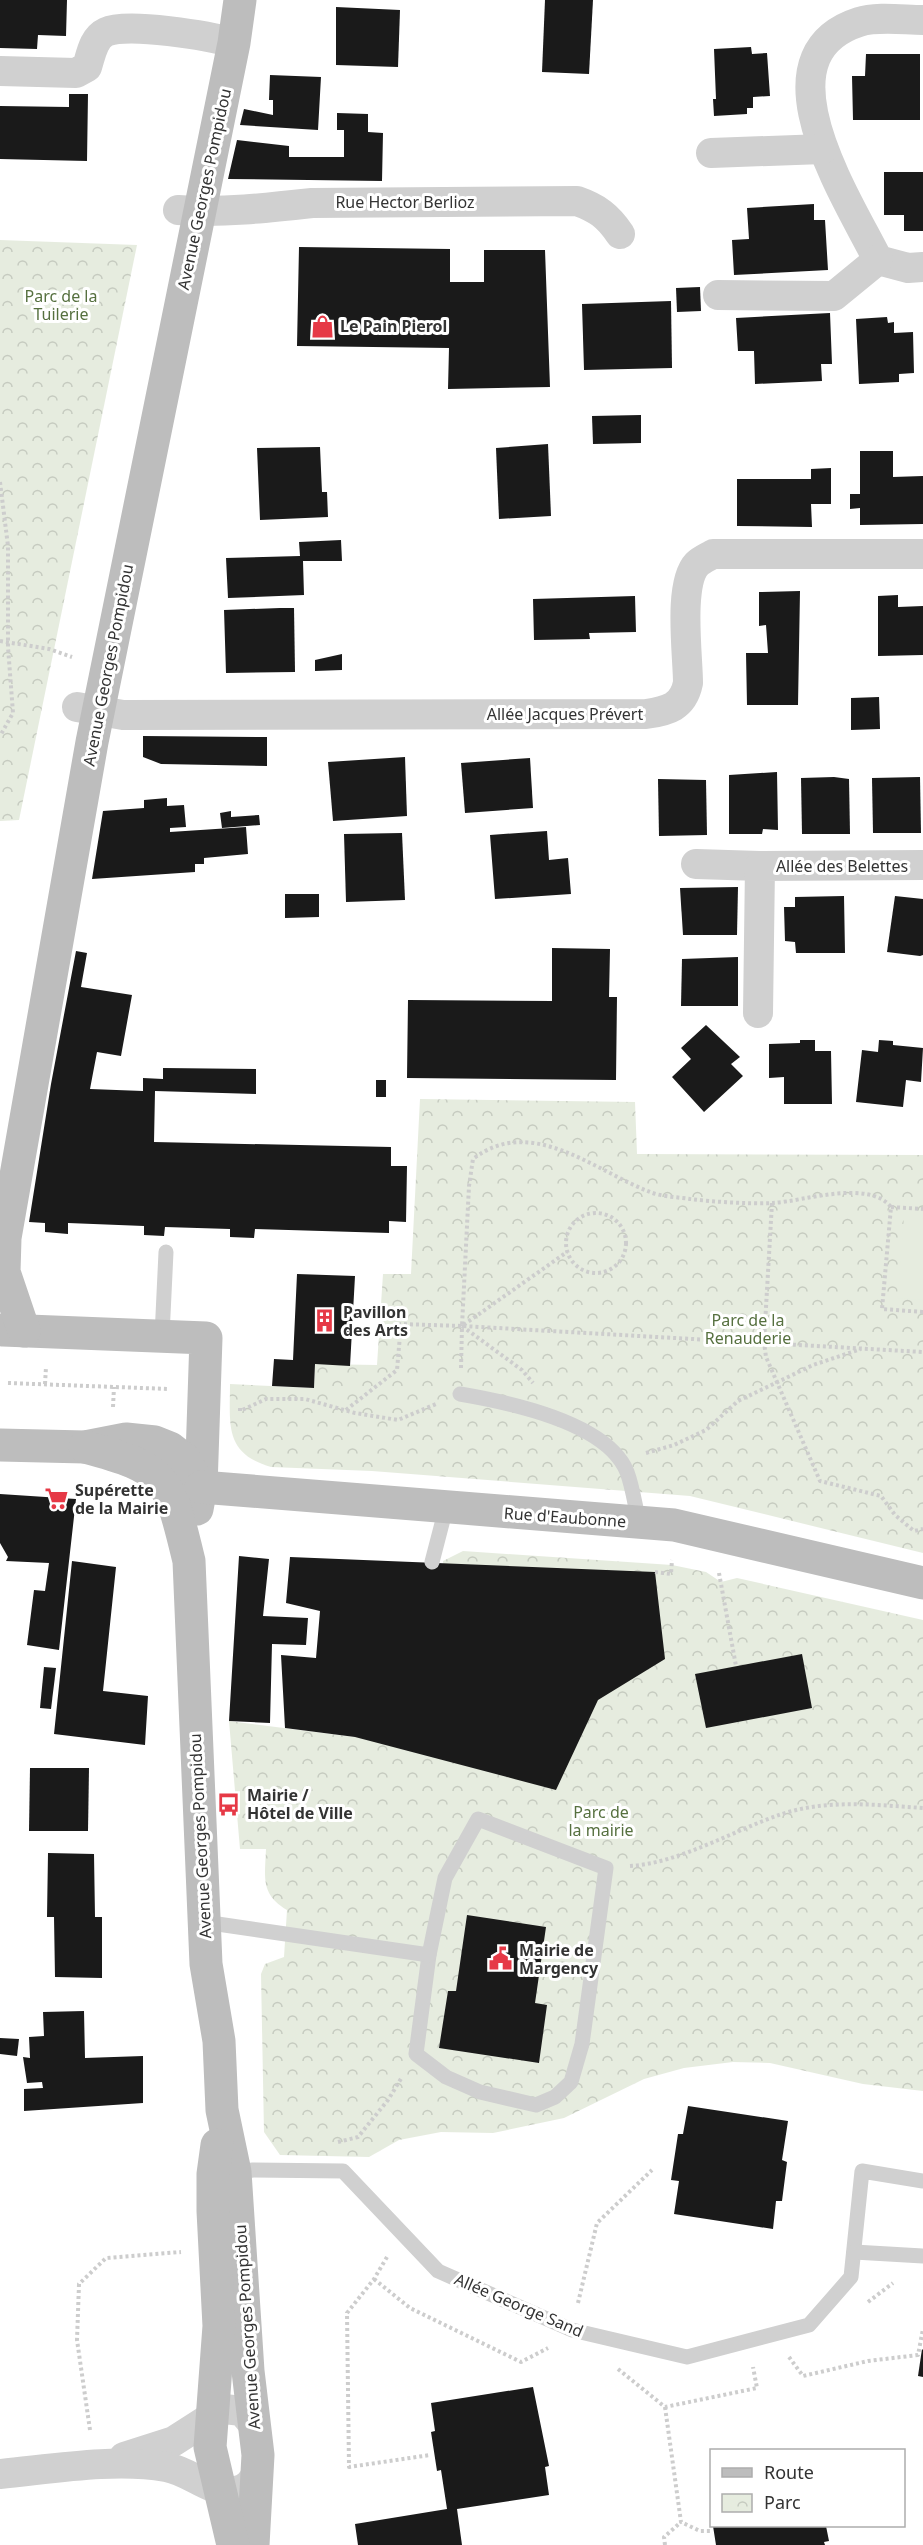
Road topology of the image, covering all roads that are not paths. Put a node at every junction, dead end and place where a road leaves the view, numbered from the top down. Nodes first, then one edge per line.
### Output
1 (222, 0) edge
2 (240, 0) edge
3 (923, 20) edge
4 (224, 40) junction
5 (0, 71) edge
6 (823, 149) junction
7 (711, 153) dead end
8 (188, 210) junction
9 (620, 234) dead end
10 (878, 260) junction
11 (923, 267) edge
12 (718, 295) dead end
13 (923, 554) edge
14 (88, 709) junction
15 (696, 864) dead end
16 (923, 865) edge
17 (760, 866) junction
18 (758, 1013) dead end
19 (0, 1143) edge
20 (166, 1252) dead end
21 (12, 1330) edge
22 (162, 1336) junction
23 (460, 1394) road end
24 (0, 1444) edge
25 (85, 1447) junction
26 (201, 1487) junction
27 (446, 1508) junction
28 (639, 1522) junction
29 (189, 1561) junction
30 (432, 1562) dead end
31 (923, 1583) edge
32 (204, 1922) junction
33 (429, 1955) junction
34 (224, 2173) junction
35 (923, 2181) edge
36 (854, 2252) junction
37 (923, 2256) edge
38 (212, 2416) junction
39 (253, 2424) junction
40 (93, 2451) junction
41 (258, 2471) junction
42 (0, 2474) edge
43 (221, 2490) junction
44 (233, 2545) edge
45 (254, 2545) edge

1 - 4 main road, Avenue Georges Pompidou
2 - 4 main road, Avenue Georges Pompidou
3 - 6 street
4 - 5 street
4 - 8 main road, Avenue Georges Pompidou
6 - 7 street
6 - 10 street
8 - 9 street, Rue Hector Berlioz
8 - 14 main road, Avenue Georges Pompidou
8 - 14 main road, Avenue Georges Pompidou
10 - 11 street
10 - 12 street
13 - 14 street, Allée Jacques Prévert
14 - 19 main road, Avenue Georges Pompidou
14 - 21 main road, Avenue Georges Pompidou
15 - 17 street, Allée des Belettes
16 - 17 street, Allée des Belettes
17 - 18 street, Allée des Belettes
20 - 22 lane
21 - 22 main road, Avenue Georges Pompidou
22 - 26 main road, Avenue Georges Pompidou
23 - 28 lane
24 - 25 main road, Avenue Georges Pompidou
25 - 26 main road, Avenue Georges Pompidou
25 - 29 main road, Avenue Georges Pompidou
26 - 27 main road, Rue d'Eaubonne
26 - 29 main road, Avenue Georges Pompidou
27 - 28 main road, Rue d'Eaubonne
27 - 30 lane
28 - 31 main road, Rue d'Eaubonne
29 - 32 main road, Avenue Georges Pompidou
32 - 33 lane
32 - 34 main road, Avenue Georges Pompidou
33 - 33 lane
34 - 36 lane, Allée George Sand
34 - 38 main road, Avenue Georges Pompidou
34 - 39 main road, Avenue Georges Pompidou
35 - 36 lane, Allée George Sand
36 - 37 lane
38 - 39 street
38 - 40 street
38 - 43 main road, Avenue Georges Pompidou
39 - 41 main road, Avenue Georges Pompidou
40 - 42 street
40 - 43 street
41 - 43 street
41 - 45 main road, Avenue Georges Pompidou
43 - 44 main road, Avenue Georges Pompidou

